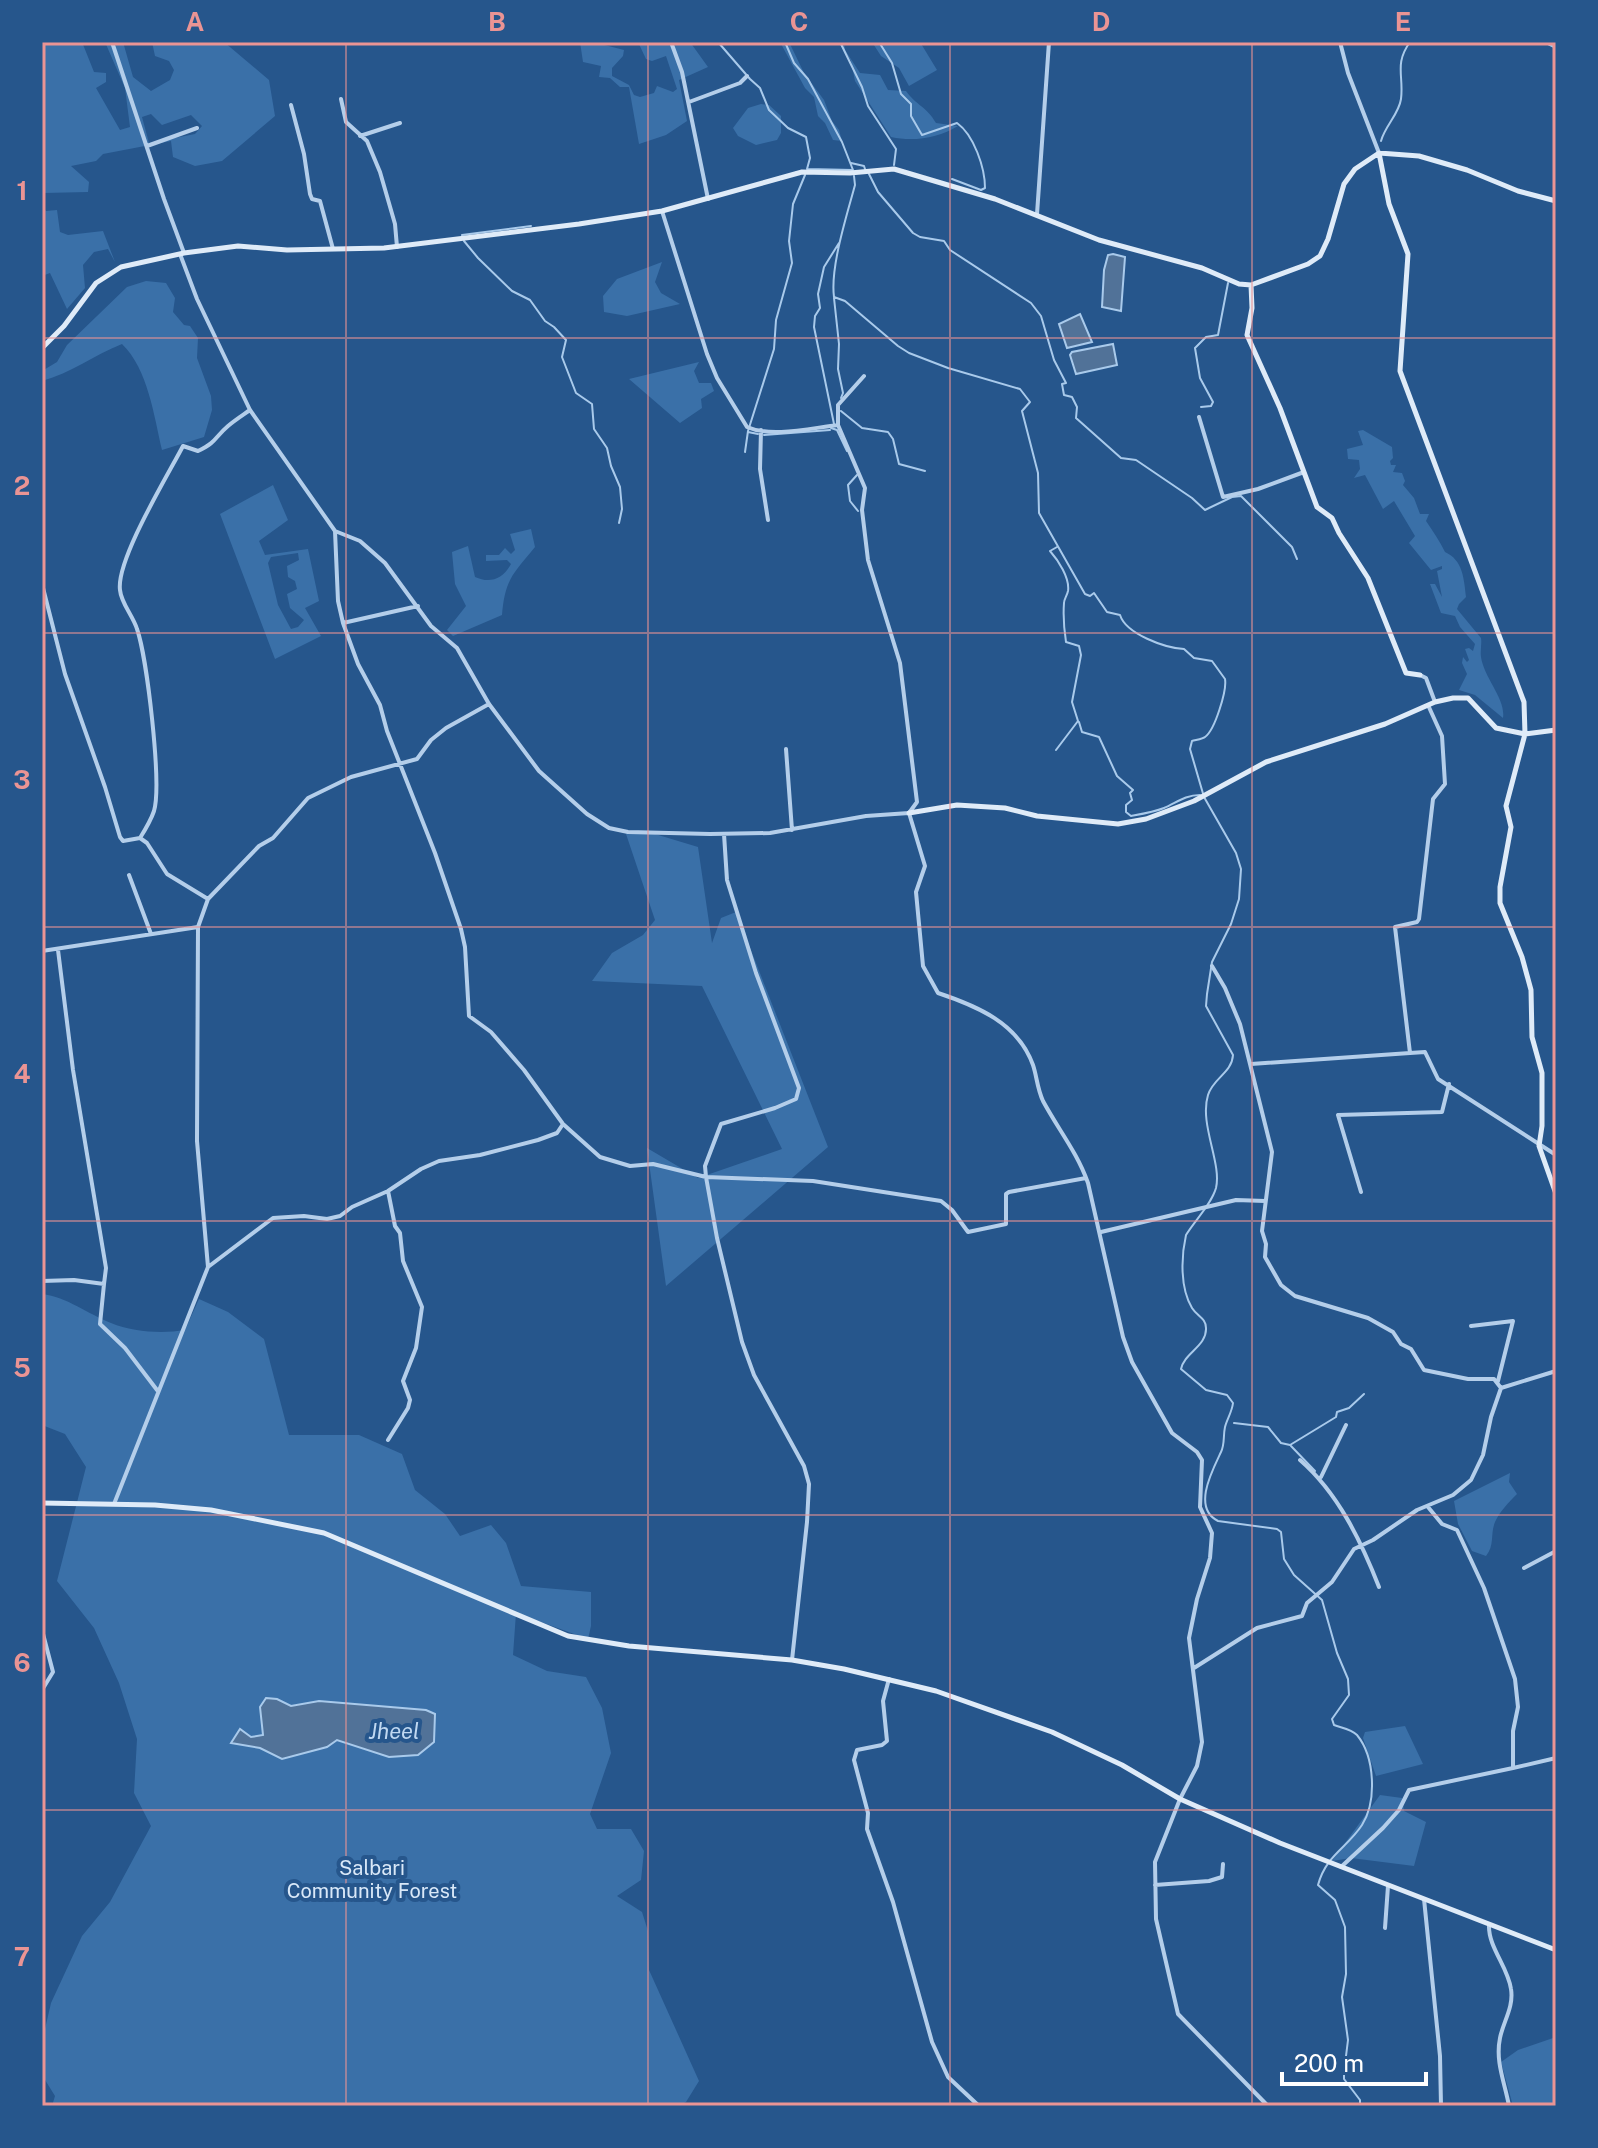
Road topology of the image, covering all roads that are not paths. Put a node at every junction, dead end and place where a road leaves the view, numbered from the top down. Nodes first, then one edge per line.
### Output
1 (112, 42) edge
2 (671, 42) edge
3 (1049, 42) edge
4 (1340, 42) edge
5 (747, 76) dead end
6 (341, 99) dead end
7 (689, 102) junction
8 (291, 105) dead end
9 (400, 123) dead end
10 (197, 128) dead end
11 (360, 136) junction
12 (146, 146) junction
13 (1379, 153) junction
14 (708, 199) junction
15 (1556, 201) edge
16 (662, 211) junction
17 (1037, 214) junction
18 (397, 247) junction
19 (333, 249) junction
20 (182, 254) junction
21 (1251, 285) junction
22 (42, 348) edge
23 (864, 376) dead end
24 (250, 410) junction
25 (1199, 417) dead end
26 (832, 426) junction
27 (761, 430) junction
28 (1304, 472) junction
29 (768, 520) dead end
30 (335, 531) junction
31 (42, 584) edge
32 (418, 606) junction
33 (343, 623) junction
34 (1420, 675) joint
35 (1435, 702) junction
36 (489, 704) junction
37 (1428, 705) junction
38 (1556, 730) edge
39 (1525, 734) junction
40 (786, 749) dead end
41 (400, 765) junction
42 (909, 813) junction
43 (792, 830) junction
44 (724, 834) junction
45 (140, 838) junction
46 (129, 875) dead end
47 (208, 899) junction
48 (198, 927) junction
49 (151, 934) junction
50 (58, 950) junction
51 (42, 951) edge
52 (1212, 966) dead end
53 (1410, 1053) junction
54 (1251, 1064) junction
55 (1449, 1084) junction
56 (563, 1124) junction
57 (1539, 1146) junction
58 (1556, 1155) edge
59 (706, 1177) junction
60 (1086, 1178) junction
61 (388, 1191) junction
62 (1361, 1192) dead end
63 (1556, 1194) edge
64 (1265, 1201) junction
65 (1101, 1232) junction
66 (208, 1267) junction
67 (42, 1281) edge
68 (104, 1284) junction
69 (1471, 1326) dead end
70 (1556, 1371) edge
71 (1498, 1381) junction
72 (1501, 1388) junction
73 (157, 1390) junction
74 (1346, 1425) dead end
75 (388, 1440) dead end
76 (1300, 1460) dead end
77 (1320, 1479) junction
78 (42, 1503) edge
79 (114, 1504) junction
80 (1428, 1507) junction
81 (1362, 1544) junction
82 (1556, 1551) edge
83 (1524, 1568) dead end
84 (1379, 1587) dead end
85 (42, 1630) edge
86 (792, 1660) junction
87 (1194, 1668) junction
88 (889, 1679) junction
89 (42, 1690) edge
90 (1556, 1758) edge
91 (1513, 1768) junction
92 (1180, 1799) junction
93 (1223, 1864) dead end
94 (1341, 1867) junction
95 (1155, 1885) junction
96 (1388, 1886) junction
97 (1424, 1899) junction
98 (1489, 1924) junction
99 (1385, 1928) dead end
100 (1556, 1950) edge
101 (979, 2106) edge
102 (1268, 2106) edge
103 (1441, 2106) edge
104 (1509, 2106) edge

1 - 12 street
2 - 7 street
3 - 17 street
4 - 13 street
5 - 7 street
6 - 11 street
7 - 14 street
8 - 19 street
9 - 11 street
10 - 12 street
11 - 18 street
12 - 20 street
13 - 15 street
13 - 21 street
13 - 39 street
14 - 16 street
14 - 17 street
16 - 18 street
16 - 27 street
17 - 21 street
18 - 19 street
19 - 20 street
20 - 22 street
20 - 24 street
21 - 28 street
23 - 26 street
24 - 30 street
24 - 45 street
25 - 28 street
26 - 27 street
26 - 42 street
27 - 29 street
28 - 34 street
30 - 32 street
30 - 33 street
31 - 45 street
32 - 33 street
32 - 36 street
33 - 41 street
34 - 35 street
35 - 37 street
35 - 39 street
36 - 41 street
36 - 44 street
37 - 42 street
37 - 53 street
38 - 39 street
39 - 57 street
40 - 43 street
41 - 47 street
41 - 56 street
42 - 43 street
42 - 60 street
43 - 44 street
44 - 59 street
45 - 47 street
46 - 49 street
47 - 48 street
48 - 49 street
48 - 66 street
49 - 50 street
50 - 51 street
50 - 68 street
52 - 54 street
53 - 54 street
53 - 55 street
54 - 64 street
55 - 57 street
55 - 62 street
56 - 59 street
56 - 61 street
57 - 58 street
57 - 63 street
59 - 60 street
59 - 86 street
60 - 65 street
61 - 66 street
61 - 75 street
64 - 65 street
64 - 71 street
65 - 87 street
66 - 73 street
67 - 68 street
68 - 73 street
69 - 71 street
70 - 72 street
71 - 72 street
72 - 80 street
73 - 79 street
74 - 77 street
76 - 77 street
77 - 81 street
78 - 79 street
79 - 86 street
80 - 81 street
80 - 91 street
81 - 84 street
81 - 87 street
82 - 83 street
85 - 89 street
86 - 88 street
87 - 92 street
88 - 92 street
88 - 101 street
90 - 91 street
91 - 94 street
92 - 94 street
92 - 95 street
93 - 95 street
94 - 96 street
95 - 102 street
96 - 97 street
96 - 99 street
97 - 98 street
97 - 103 street
98 - 100 street
98 - 104 street

